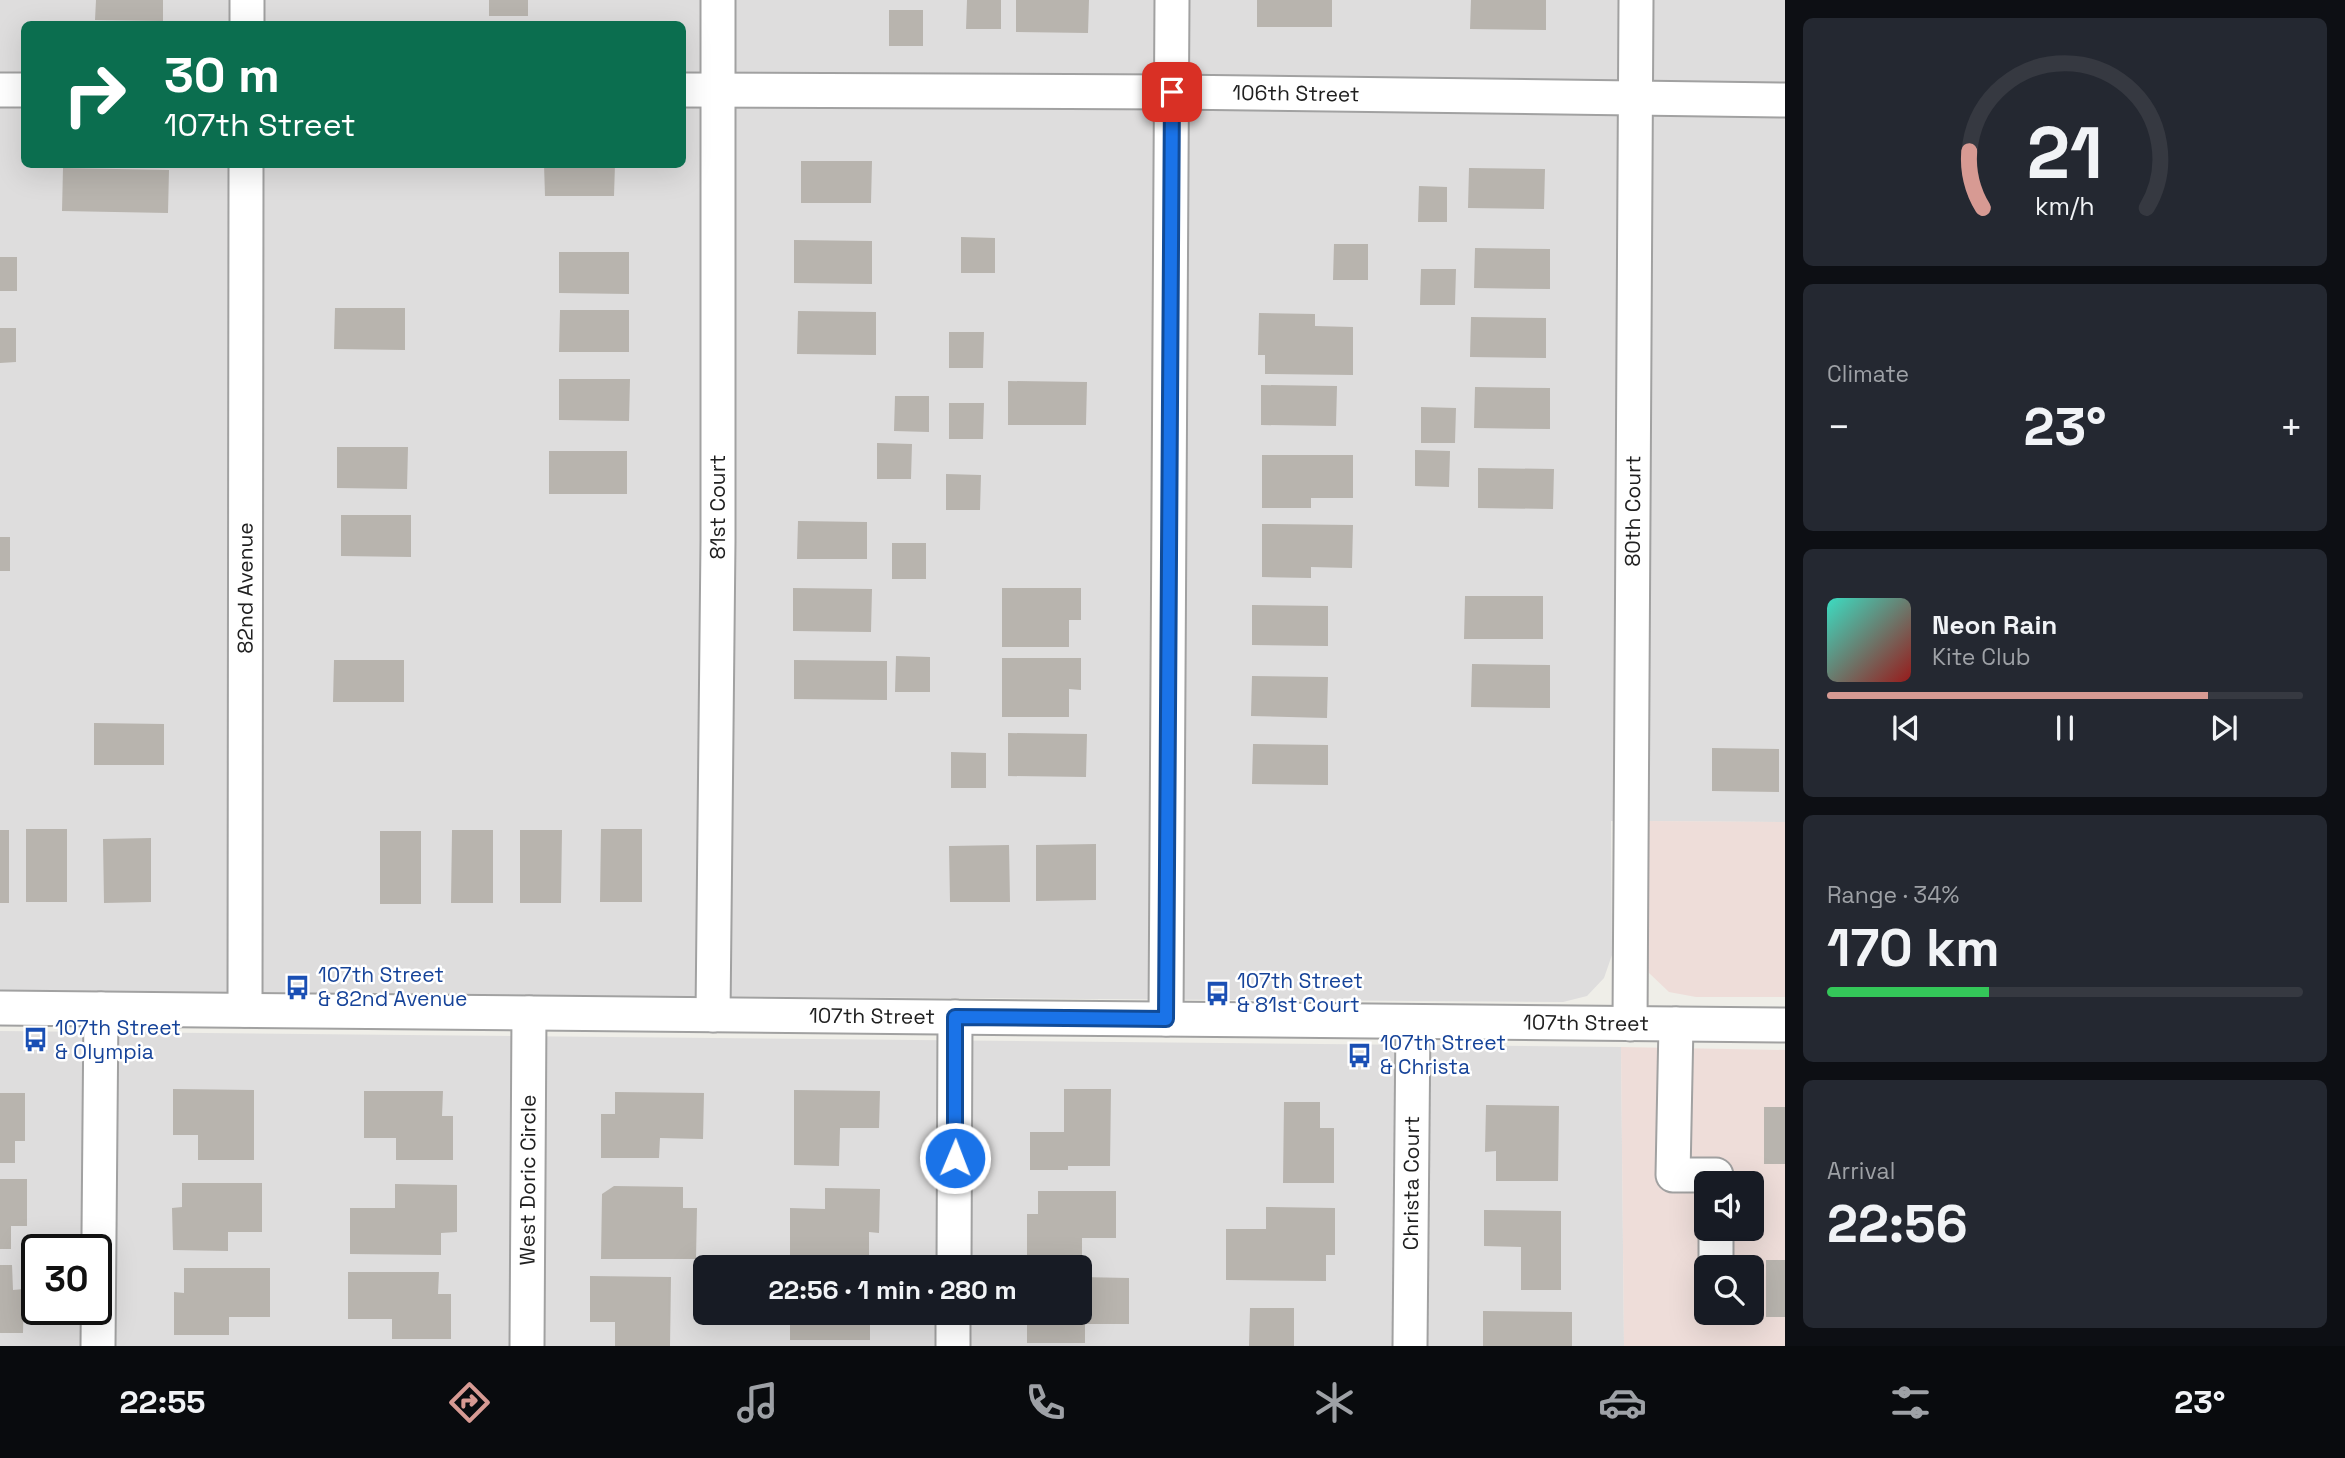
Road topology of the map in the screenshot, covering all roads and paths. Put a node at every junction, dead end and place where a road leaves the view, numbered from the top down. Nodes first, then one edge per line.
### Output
1 (247, 0) edge
2 (718, 0) edge
3 (1172, 0) edge
4 (1636, 0) edge
5 (247, 21) edge
6 (718, 89) junction
7 (0, 90) edge
8 (21, 90) edge
9 (686, 90) edge
10 (1172, 92) junction
11 (1636, 98) junction
12 (1785, 100) edge
13 (246, 168) edge
14 (0, 1008) edge
15 (101, 1009) junction
16 (245, 1010) junction
17 (529, 1013) junction
18 (713, 1015) junction
19 (955, 1017) junction
20 (1166, 1019) junction
21 (1413, 1022) junction
22 (1630, 1024) junction
23 (1676, 1024) junction
24 (1785, 1025) edge
25 (1694, 1175) edge
26 (954, 1255) edge
27 (953, 1325) edge
28 (98, 1346) edge
29 (527, 1346) edge
30 (953, 1346) edge
31 (1410, 1346) edge

1 - 5 street
2 - 6 street, 81st Court
3 - 10 street
4 - 11 street, 80th Court
6 - 9 street, 106th Street
6 - 10 street, 106th Street
6 - 18 street, 81st Court
7 - 8 street
10 - 11 street, 106th Street
10 - 20 street
11 - 12 street, 106th Street
11 - 22 street, 80th Court
13 - 16 street, 82nd Avenue
14 - 15 street, 107th Street
15 - 16 street, 107th Street
15 - 28 street
16 - 17 street, 107th Street
17 - 18 street, 107th Street
17 - 29 street, West Doric Circle
18 - 19 street, 107th Street
19 - 20 street, 107th Street
19 - 26 street
20 - 21 street, 107th Street
21 - 22 street, 107th Street
21 - 31 street, Christa Court
22 - 23 street, 107th Street
23 - 24 street, 107th Street
23 - 25 street
27 - 30 street

